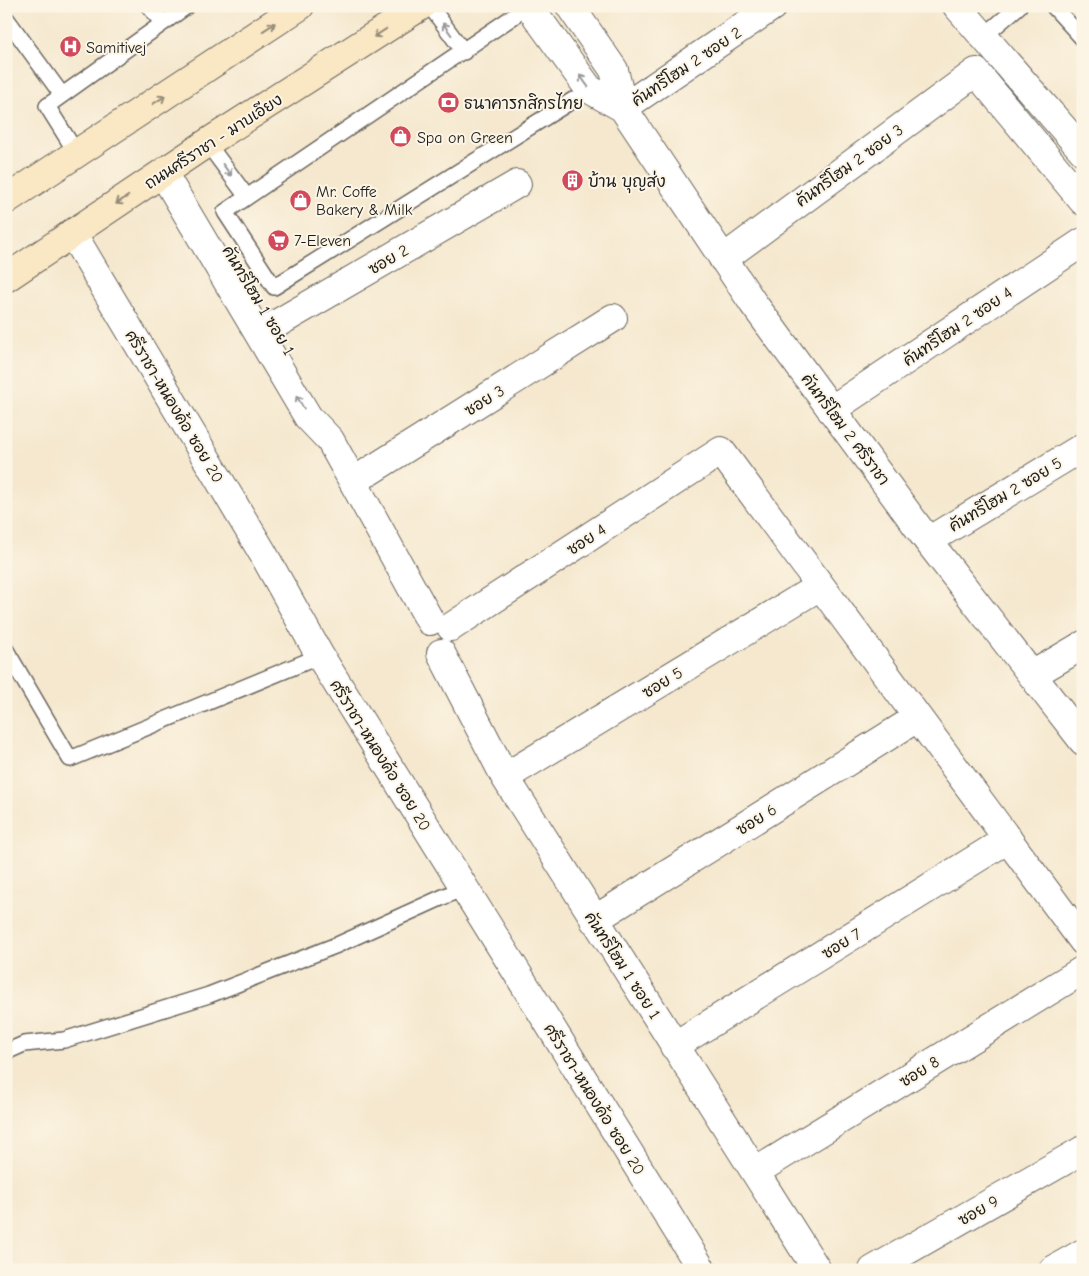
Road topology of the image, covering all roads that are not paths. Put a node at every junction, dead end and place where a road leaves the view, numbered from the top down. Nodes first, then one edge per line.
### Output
1 (149, 6) edge
2 (187, 6) edge
3 (300, 6) edge
4 (421, 6) edge
5 (430, 6) edge
6 (570, 6) edge
7 (773, 6) edge
8 (957, 6) edge
9 (1018, 6) edge
10 (1053, 6) edge
11 (522, 11) edge
12 (167, 15) edge
13 (6, 18) edge
14 (983, 37) junction
15 (1083, 39) edge
16 (464, 52) junction
17 (62, 95) junction
18 (573, 100) dead end
19 (623, 108) junction
20 (207, 143) junction
21 (1083, 151) edge
22 (77, 154) junction
23 (170, 169) junction
24 (517, 184) dead end
25 (246, 197) junction
26 (6, 200) edge
27 (1083, 201) edge
28 (72, 233) junction
29 (1083, 242) edge
30 (723, 259) junction
31 (6, 278) edge
32 (614, 318) dead end
33 (267, 329) junction
34 (831, 410) junction
35 (1083, 446) edge
36 (354, 481) junction
37 (928, 541) junction
38 (820, 586) junction
39 (441, 624) junction
40 (1083, 645) edge
41 (6, 650) edge
42 (320, 656) junction
43 (1032, 675) junction
44 (917, 718) junction
45 (1083, 740) edge
46 (505, 777) junction
47 (1008, 839) junction
48 (463, 888) junction
49 (594, 920) junction
50 (1083, 941) edge
51 (1083, 970) edge
52 (674, 1046) junction
53 (6, 1052) edge
54 (1083, 1150) edge
55 (755, 1172) junction
56 (1083, 1253) edge
57 (702, 1270) edge
58 (817, 1270) edge
59 (873, 1270) edge
60 (1053, 1270) edge

1 - 12 lane
2 - 12 lane
22 -> 3 main road
4 -> 20 main road, ถนนศรีราชา - มาบเอียง
16 -> 5 lane
6 - 19 street, คันทรีโฮม 2 ศรีราชา
7 - 19 street, คันทรีโฮม 2 ซอย 2
8 - 14 street
9 - 14 lane
10 - 15 lane
11 - 16 lane
19 -> 11 street, คันทรีโฮม 2 ศรีราชา
12 - 17 lane
13 - 17 lane
14 - 21 street
16 - 25 lane
17 - 22 lane
18 - 25 lane
19 - 30 street, คันทรีโฮม 2 ศรีราชา
20 - 23 main road, ถนนศรีราชา - มาบเอียง
20 -> 25 lane
22 - 26 main road
23 -> 28 main road, ถนนศรีราชา - มาบเอียง
23 - 33 street, คันทรีโฮม 1 ซอย 1
24 - 33 street, ซอย 2
27 - 30 street, คันทรีโฮม 2 ซอย 3
28 - 31 main road, ถนนศรีราชา - มาบเอียง
28 - 42 street, ศรีราชา-หนองค้อ ซอย 20
29 - 34 street, คันทรีโฮม 2 ซอย 4
30 - 34 street, คันทรีโฮม 2 ศรีราชา
32 - 36 street, ซอย 3
33 - 36 street, คันทรีโฮม 1 ซอย 1
34 - 37 street, คันทรีโฮม 2 ศรีราชา
35 - 37 street, คันทรีโฮม 2 ซอย 5
36 - 39 street, คันทรีโฮม 1 ซอย 1
37 - 43 street, คันทรีโฮม 2 ศรีราชา
38 - 39 street, ซอย 4
38 - 44 street
38 - 46 street, ซอย 5
39 - 46 street, คันทรีโฮม 1 ซอย 1
40 - 43 street
41 - 42 lane
42 - 48 street, ศรีราชา-หนองค้อ ซอย 20
43 - 45 street, คันทรีโฮม 2 ศรีราชา
44 - 47 street
44 - 49 street, ซอย 6
46 - 49 street, คันทรีโฮม 1 ซอย 1
47 - 50 street
47 - 52 street, ซอย 7
48 - 53 lane
48 - 57 street, ศรีราชา-หนองค้อ ซอย 20
49 - 52 street, คันทรีโฮม 1 ซอย 1
51 - 55 street, ซอย 8
52 - 55 street, คันทรีโฮม 1 ซอย 1
54 - 59 street, ซอย 9
55 - 58 street, คันทรีโฮม 1 ซอย 1
56 - 60 street

